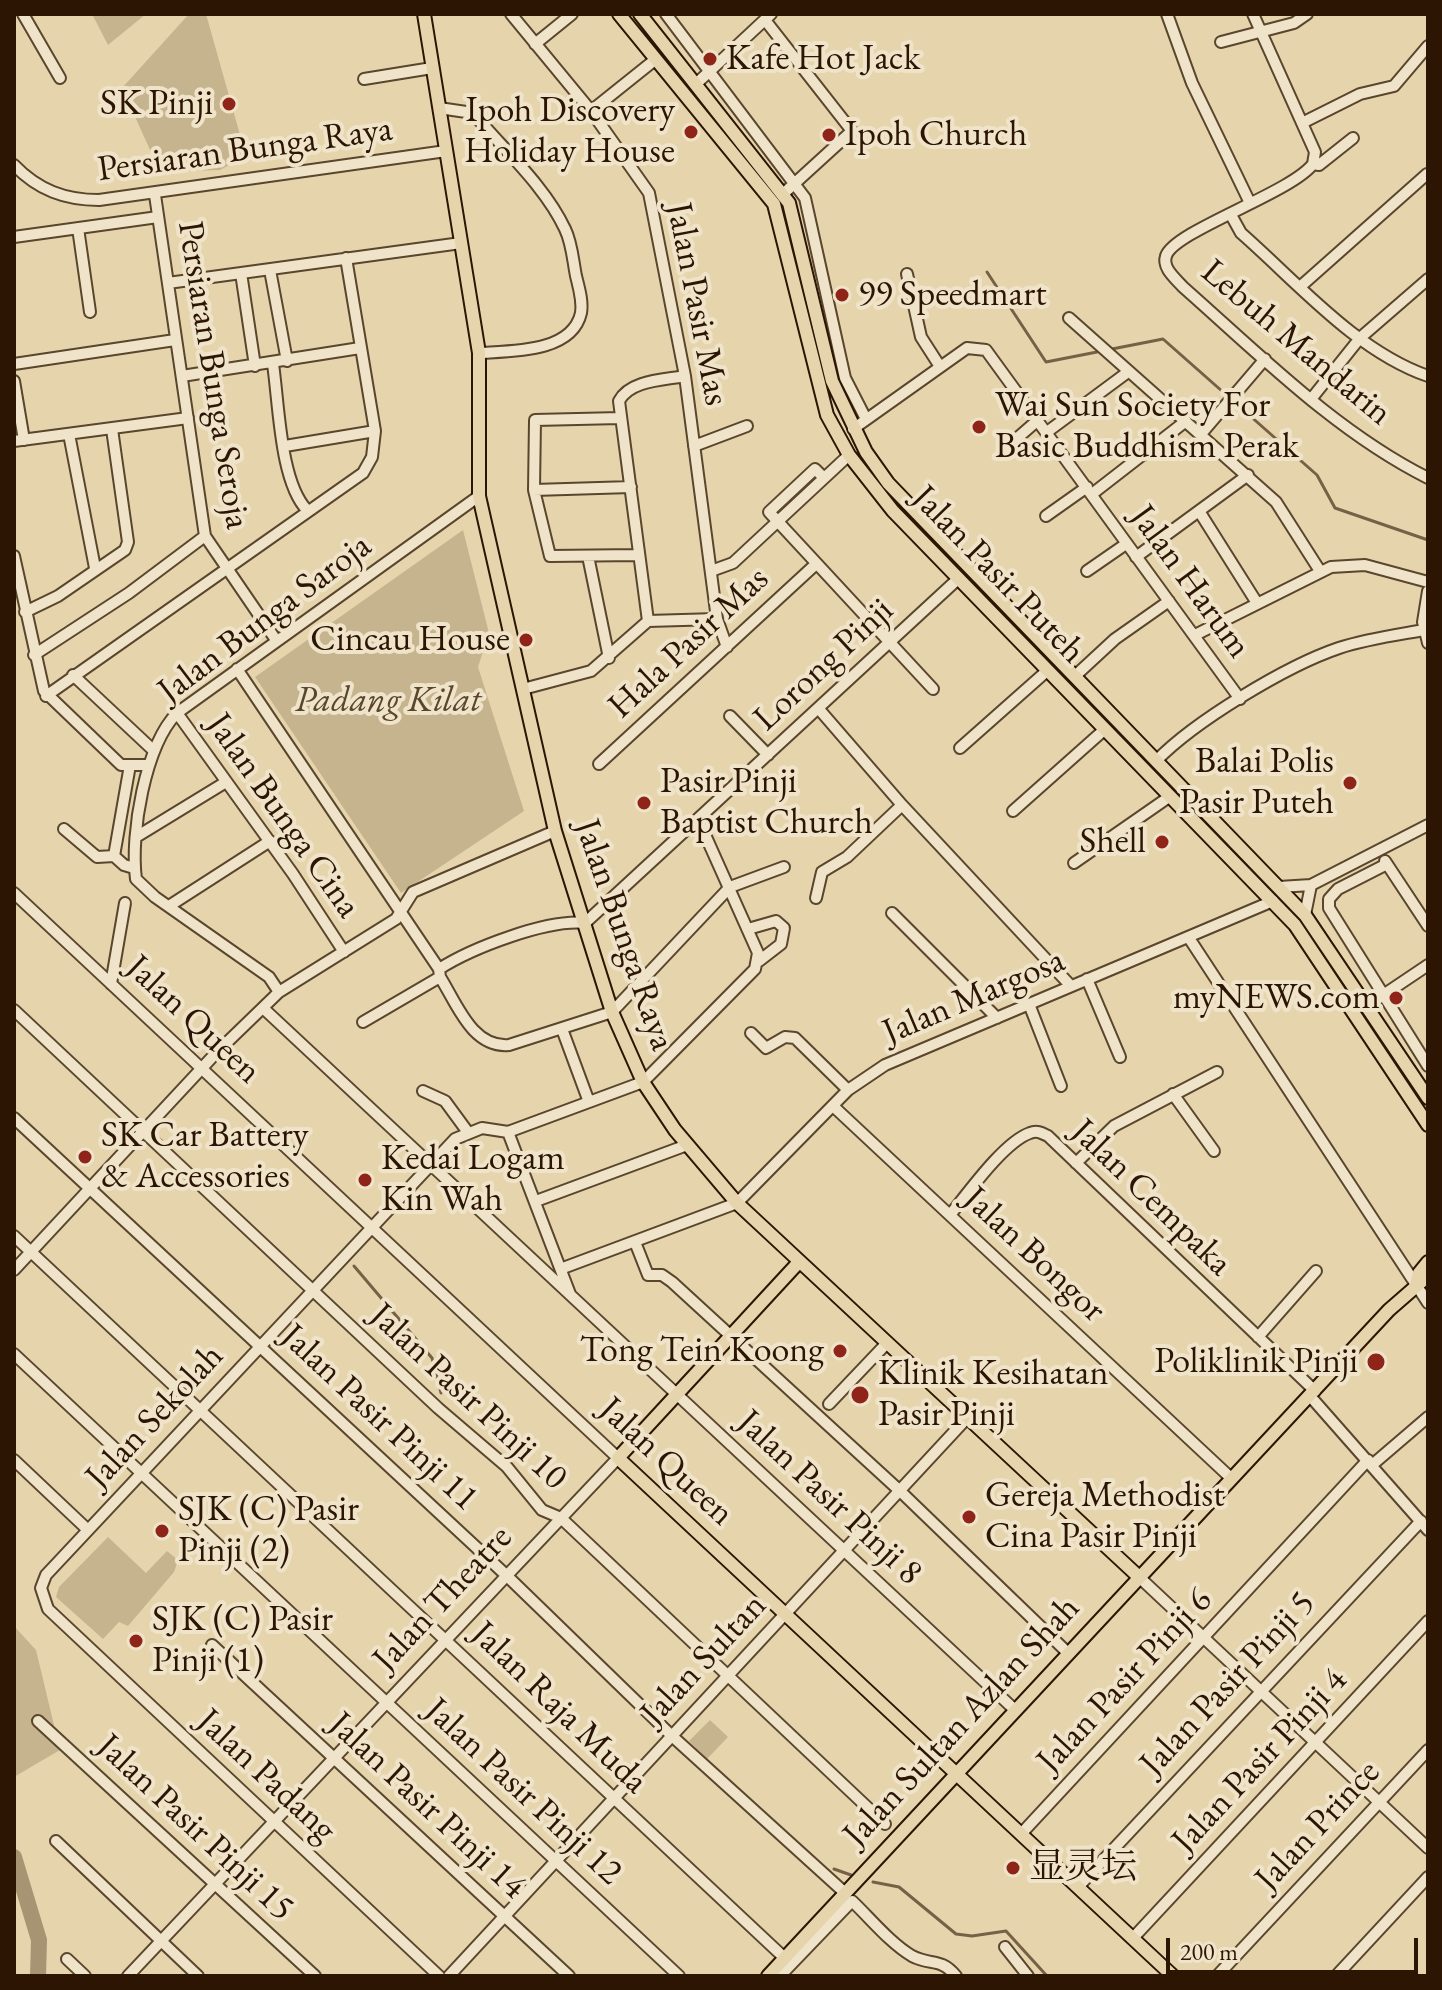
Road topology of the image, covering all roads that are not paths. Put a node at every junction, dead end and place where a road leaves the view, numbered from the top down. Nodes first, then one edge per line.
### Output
1 (23, 14) edge
2 (424, 14) edge
3 (511, 14) edge
4 (572, 14) edge
5 (619, 14) edge
6 (640, 14) edge
7 (666, 14) edge
8 (1167, 14) edge
9 (1253, 14) edge
10 (1307, 14) edge
11 (768, 17) edge
12 (1259, 30) junction
13 (1221, 42) dead end
14 (535, 44) junction
15 (1428, 46) edge
16 (656, 59) junction
17 (432, 68) junction
18 (710, 70) junction
19 (60, 78) dead end
20 (364, 79) dead end
21 (697, 83) junction
22 (439, 108) junction
23 (591, 111) junction
24 (1302, 123) junction
25 (1353, 138) dead end
26 (446, 151) junction
27 (1313, 164) junction
28 (14, 165) edge
29 (1427, 174) edge
30 (795, 184) junction
31 (783, 194) junction
32 (155, 195) junction
33 (1250, 203) junction
34 (1231, 215) junction
35 (158, 217) junction
36 (78, 228) junction
37 (14, 237) edge
38 (461, 243) junction
39 (787, 253) junction
40 (346, 258) junction
41 (270, 270) junction
42 (241, 273) junction
43 (907, 274) dead end
44 (1428, 279) edge
45 (168, 283) junction
46 (1301, 286) junction
47 (826, 289) junction
48 (811, 292) junction
49 (90, 312) dead end
50 (1069, 318) dead end
51 (1360, 338) junction
52 (175, 340) junction
53 (360, 348) junction
54 (479, 353) junction
55 (1265, 359) junction
56 (287, 361) junction
57 (14, 364) edge
58 (273, 364) junction
59 (939, 365) junction
60 (255, 366) junction
61 (1128, 372) junction
62 (182, 376) junction
63 (685, 376) junction
64 (1428, 376) edge
65 (14, 381) edge
66 (1312, 398) junction
67 (188, 418) junction
68 (620, 418) junction
69 (866, 419) junction
70 (1038, 420) junction
71 (1186, 421) junction
72 (747, 426) dead end
73 (112, 429) junction
74 (853, 429) junction
75 (375, 431) junction
76 (1047, 432) junction
77 (69, 434) junction
78 (1201, 434) junction
79 (19, 440) edge
80 (285, 446) junction
81 (694, 446) junction
82 (1007, 447) dead end
83 (849, 455) junction
84 (1248, 475) junction
85 (1428, 478) edge
86 (631, 487) junction
87 (534, 490) junction
88 (1089, 491) junction
89 (479, 496) junction
90 (307, 510) junction
91 (1199, 511) junction
92 (1046, 516) dead end
93 (777, 522) junction
94 (205, 536) junction
95 (1126, 544) junction
96 (638, 555) junction
97 (14, 556) edge
98 (588, 556) junction
99 (1136, 557) junction
100 (816, 564) junction
101 (95, 568) junction
102 (225, 570) junction
103 (711, 571) junction
104 (1087, 571) dead end
105 (1320, 571) junction
106 (959, 578) junction
107 (1428, 582) edge
108 (1428, 591) edge
109 (1169, 601) junction
110 (1257, 603) junction
111 (25, 612) junction
112 (717, 619) junction
113 (648, 621) junction
114 (1424, 630) junction
115 (1195, 635) junction
116 (276, 640) junction
117 (1428, 643) edge
118 (888, 644) junction
119 (727, 647) junction
120 (34, 655) junction
121 (609, 658) junction
122 (237, 669) junction
123 (1048, 670) junction
124 (73, 675) junction
125 (1075, 676) junction
126 (523, 689) junction
127 (933, 689) dead end
128 (46, 696) junction
129 (1240, 699) junction
130 (818, 708) junction
131 (177, 713) junction
132 (730, 716) dead end
133 (1104, 730) junction
134 (960, 748) dead end
135 (153, 750) junction
136 (768, 755) junction
137 (1156, 761) junction
138 (599, 764) dead end
139 (130, 765) junction
140 (149, 765) junction
141 (226, 782) junction
142 (1169, 797) junction
143 (902, 805) junction
144 (1013, 811) dead end
145 (698, 819) junction
146 (1428, 825) edge
147 (64, 829) dead end
148 (555, 831) junction
149 (136, 837) junction
150 (270, 841) junction
151 (1381, 850) junction
152 (114, 856) junction
153 (1074, 863) dead end
154 (1387, 864) junction
155 (784, 867) dead end
156 (134, 868) junction
157 (1311, 885) junction
158 (730, 887) junction
159 (1279, 887) junction
160 (14, 893) edge
161 (816, 898) dead end
162 (1273, 901) junction
163 (125, 903) dead end
164 (169, 906) junction
165 (400, 913) junction
166 (892, 913) dead end
167 (1305, 915) junction
168 (585, 923) junction
169 (1428, 926) edge
170 (748, 929) junction
171 (1189, 938) junction
172 (344, 952) junction
173 (759, 961) junction
174 (1428, 965) edge
175 (440, 973) junction
176 (1087, 979) junction
177 (111, 984) junction
178 (1070, 985) junction
179 (279, 992) junction
180 (1383, 995) junction
181 (1029, 1004) junction
182 (1367, 1006) junction
183 (263, 1008) junction
184 (14, 1010) edge
185 (612, 1012) junction
186 (997, 1018) junction
187 (363, 1022) dead end
188 (562, 1029) junction
189 (751, 1033) dead end
190 (1120, 1057) dead end
191 (1428, 1066) edge
192 (202, 1071) junction
193 (1217, 1072) dead end
194 (643, 1082) junction
195 (1061, 1086) dead end
196 (848, 1090) junction
197 (423, 1091) dead end
198 (1173, 1094) junction
199 (1428, 1098) edge
200 (589, 1102) junction
201 (833, 1106) junction
202 (14, 1118) edge
203 (1428, 1125) edge
204 (467, 1131) junction
205 (508, 1132) junction
206 (144, 1133) junction
207 (687, 1145) junction
208 (1214, 1151) dead end
209 (1076, 1163) junction
210 (430, 1164) junction
211 (90, 1190) junction
212 (536, 1201) junction
213 (737, 1203) junction
214 (950, 1215) junction
215 (370, 1228) junction
216 (14, 1236) edge
217 (635, 1242) junction
218 (31, 1252) junction
219 (799, 1262) junction
220 (1428, 1262) edge
221 (563, 1268) junction
222 (14, 1270) edge
223 (1316, 1271) dead end
224 (1428, 1276) edge
225 (1416, 1284) junction
226 (311, 1290) junction
227 (570, 1294) junction
228 (1428, 1303) edge
229 (730, 1337) junction
230 (1258, 1337) junction
231 (887, 1343) junction
232 (260, 1346) junction
233 (14, 1354) edge
234 (1312, 1394) junction
235 (677, 1395) junction
236 (829, 1404) dead end
237 (200, 1410) junction
238 (1428, 1417) edge
239 (967, 1418) junction
240 (618, 1458) junction
241 (14, 1460) edge
242 (1370, 1462) junction
243 (141, 1473) junction
244 (1232, 1479) junction
245 (900, 1491) junction
246 (561, 1518) junction
247 (1424, 1525) edge
248 (88, 1530) junction
249 (845, 1551) junction
250 (46, 1575) joint
251 (506, 1575) junction
252 (1139, 1577) junction
253 (786, 1614) junction
254 (1428, 1621) edge
255 (445, 1638) junction
256 (1204, 1638) junction
257 (212, 1645) dead end
258 (1068, 1653) junction
259 (727, 1677) junction
260 (1259, 1690) junction
261 (387, 1703) junction
262 (1015, 1710) junction
263 (38, 1721) dead end
264 (672, 1736) junction
265 (1315, 1743) junction
266 (1428, 1750) edge
267 (334, 1758) junction
268 (956, 1773) junction
269 (613, 1800) junction
270 (1379, 1802) junction
271 (273, 1822) junction
272 (885, 1824) dead end
273 (1021, 1834) junction
274 (56, 1841) dead end
275 (1428, 1848) edge
276 (555, 1862) junction
277 (1428, 1877) edge
278 (215, 1884) junction
279 (1078, 1887) junction
280 (844, 1892) junction
281 (505, 1916) junction
282 (1133, 1938) junction
283 (161, 1941) junction
284 (1005, 1947) dead end
285 (67, 1959) dead end
286 (787, 1961) junction
287 (85, 1976) edge
288 (128, 1976) edge
289 (198, 1976) edge
290 (315, 1976) edge
291 (439, 1976) edge
292 (449, 1976) edge
293 (569, 1976) edge
294 (679, 1976) edge
295 (770, 1976) edge
296 (780, 1976) edge
297 (956, 1976) edge
298 (1028, 1976) edge
299 (1173, 1976) edge
300 (1217, 1976) edge
301 (1336, 1976) edge

1 - 19 street
2 - 17 main road, Jalan Bunga Raya
3 - 14 street, Jalan Pasir Mas
4 - 14 street
5 - 16 main road, Jalan Pasir Puteh
6 - 21 main road, Jalan Pasir Puteh
7 - 18 street
8 - 33 street
9 - 12 street
10 - 12 street
11 - 18 street
11 - 30 street
12 - 13 street
12 - 24 street
14 - 23 street, Jalan Pasir Mas
15 - 24 street
16 - 23 street
16 - 39 main road, Jalan Pasir Puteh
17 - 20 street
17 - 22 main road, Jalan Bunga Raya
18 - 21 street
18 - 30 street
21 - 31 main road, Jalan Pasir Puteh
22 - 26 main road, Jalan Bunga Raya
22 - 54 street
23 - 63 street, Jalan Pasir Mas
24 - 27 street
25 - 27 street
26 - 32 street, Persiaran Bunga Raya
26 - 38 main road, Jalan Bunga Raya
27 - 33 street
28 - 32 street, Persiaran Bunga Raya
29 - 46 street
30 - 31 street
30 - 47 street
31 - 39 main road
31 - 48 main road, Jalan Pasir Puteh
32 - 35 street, Persiaran Bunga Seroja
33 - 34 street
34 - 46 street
34 - 55 street, Lebuh Mandarin
35 - 36 street
35 - 45 street, Persiaran Bunga Seroja
36 - 37 street
36 - 49 street
38 - 40 street
38 - 54 main road, Jalan Bunga Raya
39 - 83 main road, Jalan Pasir Puteh
40 - 41 street
40 - 53 street
41 - 42 street
41 - 56 street
42 - 45 street
42 - 60 street
43 - 59 street
44 - 51 street
45 - 52 street, Persiaran Bunga Seroja
46 - 51 street
47 - 48 street
47 - 69 street
48 - 74 main road, Jalan Pasir Puteh
50 - 61 street
51 - 64 street
51 - 66 street
52 - 57 street
52 - 62 street, Persiaran Bunga Seroja
53 - 56 street
53 - 75 street
54 - 89 main road, Jalan Bunga Raya
55 - 66 street, Lebuh Mandarin
55 - 78 street
56 - 58 street
58 - 60 street
58 - 80 street
59 - 69 street
59 - 70 street, Jalan Harum
60 - 62 street
61 - 71 street
61 - 76 street
62 - 67 street, Persiaran Bunga Seroja
63 - 68 street
63 - 81 street, Jalan Pasir Mas
65 - 79 street
66 - 85 street, Lebuh Mandarin
67 - 73 street
67 - 94 street, Persiaran Bunga Seroja
68 - 86 street
68 - 87 street
69 - 74 street
70 - 76 street, Jalan Harum
70 - 82 street
71 - 78 street
71 - 88 street
72 - 81 street
73 - 77 street
73 - 101 street
74 - 125 main road, Jalan Pasir Puteh
75 - 80 street
75 - 90 street
76 - 88 street, Jalan Harum
77 - 79 street
77 - 101 street
78 - 84 street
80 - 90 street
81 - 103 street, Jalan Pasir Mas
83 - 93 street
83 - 106 main road, Jalan Pasir Puteh
84 - 91 street
84 - 105 street
86 - 87 street
86 - 96 street
87 - 98 street
88 - 92 street
88 - 95 street, Jalan Harum
89 - 116 street, Jalan Bunga Saroja
89 - 126 main road, Jalan Bunga Raya
90 - 102 street
91 - 99 street
91 - 110 street
93 - 100 street
93 - 103 street
94 - 102 street, Persiaran Bunga Seroja
94 - 120 street
95 - 99 street, Jalan Harum
95 - 104 street
96 - 98 street
96 - 113 street
97 - 111 street
98 - 121 street
99 - 109 street, Jalan Harum
100 - 118 street
100 - 119 street, Hala Pasir Mas
101 - 111 street
102 - 116 street, Persiaran Bunga Seroja
102 - 124 street
103 - 112 street, Jalan Pasir Mas
105 - 107 street
105 - 110 street
106 - 118 street, Lorong Pinji
106 - 123 main road, Jalan Pasir Puteh
108 - 114 street
109 - 115 street, Jalan Harum
109 - 125 street
110 - 115 street
111 - 120 street
112 - 113 street
112 - 119 street, Jalan Pasir Mas
113 - 121 street
114 - 117 street
114 - 129 street
115 - 129 street, Jalan Harum
116 - 122 street, Jalan Bunga Saroja
118 - 127 street
118 - 130 street, Lorong Pinji
119 - 138 street, Hala Pasir Mas
120 - 128 street
121 - 126 street
122 - 131 street, Jalan Bunga Saroja
122 - 165 street
123 - 133 main road, Jalan Pasir Puteh
123 - 134 street
124 - 128 street
124 - 135 street
125 - 137 main road, Jalan Pasir Puteh
126 - 148 main road, Jalan Bunga Raya
128 - 139 street
129 - 137 street
130 - 136 street, Lorong Pinji
130 - 143 street
131 - 135 street, Jalan Bunga Saroja
131 - 141 street, Jalan Bunga Cina
132 - 136 street
133 - 142 main road, Jalan Pasir Puteh
133 - 144 street
135 - 140 street, Jalan Bunga Saroja
136 - 145 street, Lorong Pinji
137 - 159 main road, Jalan Pasir Puteh
139 - 140 street
139 - 152 street
140 - 149 street, Jalan Bunga Saroja
141 - 149 street
141 - 150 street, Jalan Bunga Cina
142 - 153 street
142 - 162 main road, Jalan Pasir Puteh
143 - 161 street
143 - 178 street
145 - 158 street
145 - 168 street, Lorong Pinji
146 - 151 street
147 - 152 street
148 - 165 street
148 - 168 main road, Jalan Bunga Raya
149 - 156 street, Jalan Bunga Saroja
150 - 164 street
150 - 172 street, Jalan Bunga Cina
151 - 154 street
151 - 157 street
152 - 156 street
154 - 169 street
154 - 180 street
155 - 158 street
156 - 164 street
157 - 159 street
157 - 167 street
158 - 170 street
158 - 185 street
159 - 167 main road, Jalan Pasir Puteh
160 - 177 street, Jalan Queen
162 - 171 street, Jalan Margosa
162 - 203 main road, Jalan Pasir Puteh
163 - 177 street
164 - 179 street
165 - 172 street
165 - 175 street
166 - 186 street
167 - 182 main road, Jalan Pasir Puteh
168 - 175 street
168 - 185 main road, Jalan Bunga Raya
170 - 173 street
170 - 173 street
171 - 176 street, Jalan Margosa
171 - 225 street
172 - 179 street
173 - 194 street
174 - 180 street
175 - 187 street
175 - 188 street
176 - 178 street, Jalan Margosa
176 - 190 street
177 - 192 street, Jalan Queen
178 - 181 street, Jalan Margosa
179 - 183 street
180 - 182 street
180 - 191 street
181 - 186 street, Jalan Margosa
181 - 195 street
182 - 199 main road, Jalan Pasir Puteh
183 - 192 street
183 - 210 street, Jalan Pasir Pinji 8
184 - 206 street, Jalan Pasir Pinji 10
185 - 188 street
185 - 194 main road, Jalan Bunga Raya
186 - 196 street, Jalan Margosa
188 - 200 street
189 - 196 street
192 - 206 street
192 - 215 street, Jalan Queen
193 - 198 street
194 - 200 street
194 - 207 main road, Jalan Bunga Raya
196 - 201 street, Jalan Margosa
197 - 204 street
198 - 208 street
198 - 209 street
200 - 205 street
201 - 213 street, Jalan Margosa
201 - 214 street, Jalan Bongor
202 - 211 street, Jalan Pasir Pinji 11
204 - 205 street
204 - 210 street, Jalan Sekolah
205 - 212 street
206 - 211 street
206 - 226 street, Jalan Pasir Pinji 10
207 - 212 street
207 - 213 main road, Jalan Bunga Raya
209 - 214 street, Jalan Cempaka
209 - 230 street, Jalan Cempaka
210 - 215 street, Jalan Sekolah
210 - 227 street, Jalan Pasir Pinji 8
211 - 218 street
211 - 232 street, Jalan Pasir Pinji 11
212 - 221 street
213 - 217 street
213 - 219 main road, Jalan Bunga Raya
214 - 244 street, Jalan Bongor
215 - 226 street, Jalan Sekolah
215 - 240 street, Jalan Queen
216 - 218 street, Jalan Raja Muda
217 - 221 street
217 - 229 street
218 - 222 street
218 - 237 street, Jalan Raja Muda
219 - 229 main road, Jalan Theatre
219 - 231 main road, Jalan Bunga Raya
220 - 225 main road, Jalan Sultan Azlan Shah
221 - 227 street
223 - 230 street
224 - 225 main road, Jalan Sultan Azlan Shah
225 - 228 street
225 - 234 main road, Jalan Sultan Azlan Shah
226 - 232 street, Jalan Sekolah
226 - 246 street, Jalan Pasir Pinji 10
227 - 235 street, Jalan Pasir Pinji 8
229 - 235 main road, Jalan Theatre
229 - 245 street
230 - 234 street, Jalan Cempaka
231 - 236 street
231 - 239 main road, Jalan Bunga Raya
232 - 237 street, Jalan Sekolah
232 - 251 street, Jalan Pasir Pinji 11
233 - 243 street, Jalan Pasir Pinji 12
234 - 242 street, Jalan Cempaka
234 - 244 main road, Jalan Sultan Azlan Shah
235 - 240 main road, Jalan Theatre
235 - 249 street, Jalan Pasir Pinji 8
237 - 243 street, Jalan Sekolah
237 - 255 street, Jalan Raja Muda
238 - 242 street, Jalan Pasir Pinji 6
239 - 245 street, Jalan Sultan
239 - 252 main road, Jalan Bunga Raya
240 - 246 street, Jalan Theatre
240 - 253 main road, Jalan Queen
241 - 248 street
242 - 247 street, Jalan Cempaka
242 - 256 street, Jalan Pasir Pinji 6
243 - 248 street, Jalan Sekolah
243 - 261 street, Jalan Pasir Pinji 12
244 - 252 main road, Jalan Sultan Azlan Shah
245 - 249 street, Jalan Sultan
245 - 258 street
246 - 251 street, Jalan Theatre
246 - 259 street, Jalan Pasir Pinji 10
247 - 260 street, Jalan Pasir Pinji 5
248 - 250 street, Jalan Sekolah
249 - 253 street, Jalan Sultan
249 - 262 street, Jalan Pasir Pinji 8
250 - 271 street, Jalan Padang
251 - 255 street, Jalan Theatre
251 - 264 street, Jalan Pasir Pinji 11
252 - 256 street
252 - 258 main road, Jalan Sultan Azlan Shah
253 - 259 street, Jalan Sultan
253 - 268 main road, Jalan Queen
254 - 265 street, Jalan Pasir Pinji 4
255 - 261 street, Jalan Theatre
255 - 269 street, Jalan Raja Muda
256 - 260 street
256 - 273 street, Jalan Pasir Pinji 6
257 - 267 street, Jalan Pasir Pinji 14
258 - 262 main road, Jalan Sultan Azlan Shah
259 - 264 street, Jalan Sultan
259 - 272 street, Jalan Pasir Pinji 10
260 - 265 street
260 - 279 street, Jalan Pasir Pinji 5
261 - 267 street, Jalan Theatre
261 - 276 street, Jalan Pasir Pinji 12
262 - 268 main road, Jalan Sultan Azlan Shah
263 - 278 street, Jalan Pasir Pinji 15
264 - 269 street, Jalan Sultan
264 - 280 street, Jalan Pasir Pinji 11
265 - 270 street
265 - 282 street, Jalan Pasir Pinji 4
266 - 270 street, Jalan Prince
267 - 271 street, Jalan Theatre
267 - 281 street, Jalan Pasir Pinji 14
268 - 273 main road, Jalan Queen
268 - 280 main road, Jalan Sultan Azlan Shah
269 - 276 street, Jalan Sultan
269 - 286 street, Jalan Raja Muda
270 - 275 street
270 - 300 street, Jalan Prince
271 - 278 street, Jalan Theatre
271 - 291 street, Jalan Padang
273 - 279 main road, Jalan Queen
274 - 283 street
276 - 281 street, Jalan Sultan
276 - 294 street, Jalan Pasir Pinji 12
277 - 301 street
278 - 283 street, Jalan Theatre
278 - 290 street, Jalan Pasir Pinji 15
279 - 282 main road, Jalan Queen
280 - 286 main road, Jalan Sultan Azlan Shah
281 - 292 street, Jalan Sultan
281 - 293 street, Jalan Pasir Pinji 14
282 - 299 main road, Jalan Queen
283 - 288 street, Jalan Theatre
283 - 289 street
284 - 298 street
285 - 287 street
286 - 295 main road, Jalan Sultan Azlan Shah
286 - 296 street
286 - 297 street

